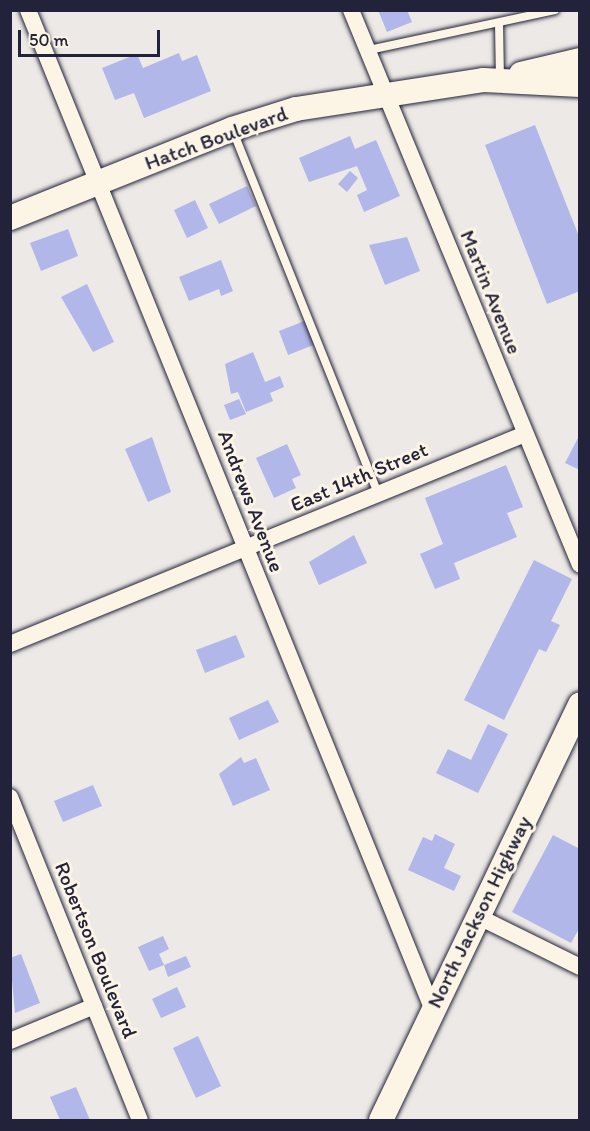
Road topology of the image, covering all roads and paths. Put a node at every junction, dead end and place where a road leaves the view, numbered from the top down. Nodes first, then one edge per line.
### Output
1 (28, 10) edge
2 (351, 10) edge
3 (555, 10) edge
4 (499, 22) junction
5 (365, 43) junction
6 (577, 58) edge
7 (500, 79) junction
8 (579, 85) edge
9 (388, 94) junction
10 (232, 129) junction
11 (97, 184) junction
12 (10, 218) edge
13 (525, 434) junction
14 (378, 493) junction
15 (245, 549) junction
16 (579, 565) edge
17 (10, 644) edge
18 (579, 704) edge
19 (10, 797) edge
20 (477, 916) junction
21 (579, 967) edge
22 (94, 1005) junction
23 (432, 1008) junction
24 (10, 1041) edge
25 (140, 1120) edge
26 (381, 1120) edge

1 - 11 street, Andrews Avenue
2 - 5 street, Martin Avenue
3 - 4 lane
4 - 5 lane
4 - 7 lane
5 - 9 street, Martin Avenue
6 - 7 main road, Hatch Boulevard
7 - 8 main road, Hatch Boulevard
7 - 9 main road, Hatch Boulevard
9 - 10 main road, Hatch Boulevard
9 - 13 street, Martin Avenue
10 - 11 main road, Hatch Boulevard
10 - 14 lane
11 - 12 main road, Hatch Boulevard
11 - 15 street, Andrews Avenue
13 - 14 street, East 14th Street
13 - 16 street, Martin Avenue
14 - 15 street, East 14th Street
15 - 17 street, East 14th Street
15 - 23 street, Andrews Avenue
18 - 20 main road, North Jackson Highway
19 - 22 street, Robertson Boulevard
20 - 21 street
20 - 23 main road, North Jackson Highway
22 - 24 street
22 - 25 street, Robertson Boulevard
23 - 26 main road, North Jackson Highway

